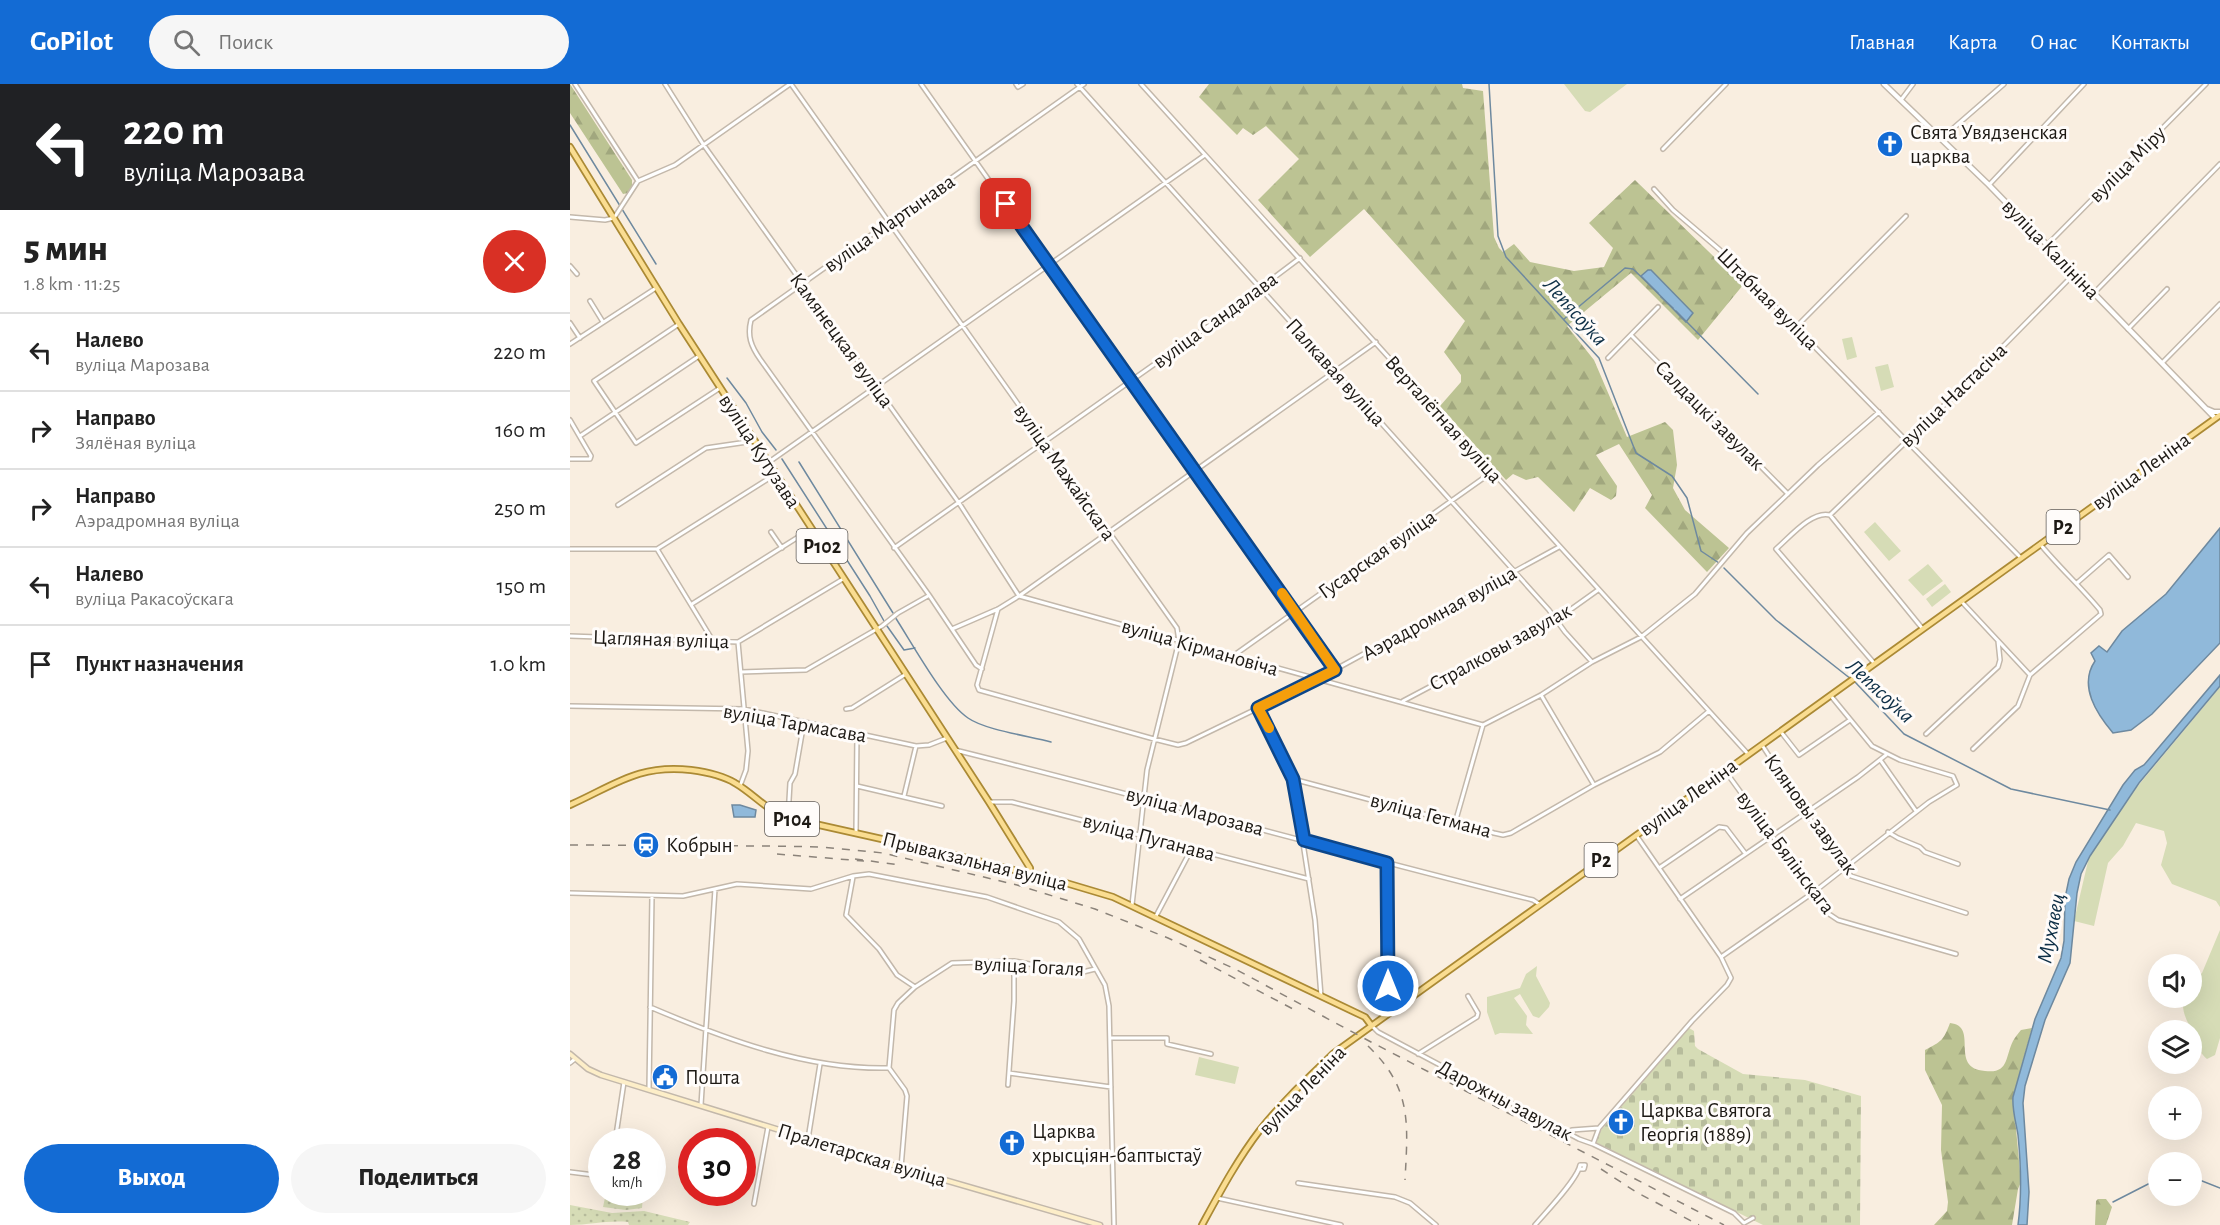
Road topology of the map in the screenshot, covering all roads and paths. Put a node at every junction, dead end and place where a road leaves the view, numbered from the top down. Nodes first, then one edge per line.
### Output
1 (575, 84) edge
2 (665, 84) edge
3 (790, 84) edge
4 (921, 84) edge
5 (1016, 84) edge
6 (1023, 84) edge
7 (1084, 84) edge
8 (1141, 84) edge
9 (1726, 84) edge
10 (1884, 84) edge
11 (1913, 84) edge
12 (2004, 84) edge
13 (2084, 84) edge
14 (2206, 84) edge
15 (1078, 86) edge
16 (1901, 100) junction
17 (1942, 138) junction
18 (703, 144) junction
19 (570, 147) edge
20 (1663, 149) dead end
21 (1205, 155) junction
22 (976, 162) junction
23 (2220, 164) edge
24 (637, 181) junction
25 (1166, 183) junction
26 (1989, 185) junction
27 (1654, 189) dead end
28 (1906, 216) dead end
29 (570, 217) edge
30 (614, 218) junction
31 (890, 222) junction
32 (2047, 245) junction
33 (1300, 258) junction
34 (1049, 265) junction
35 (570, 266) edge
36 (2075, 273) junction
37 (577, 274) dead end
38 (802, 284) junction
39 (656, 288) junction
40 (1261, 288) junction
41 (2167, 289) dead end
42 (2094, 293) junction
43 (590, 301) dead end
44 (2220, 304) edge
45 (1658, 307) dead end
46 (603, 322) junction
47 (570, 323) edge
48 (679, 324) junction
49 (963, 326) junction
50 (1796, 327) junction
51 (2128, 329) junction
52 (1631, 335) junction
53 (580, 338) junction
54 (1376, 342) junction
55 (570, 344) edge
56 (699, 356) junction
57 (1608, 358) dead end
58 (2162, 363) junction
59 (1335, 372) junction
60 (1131, 381) junction
61 (720, 388) junction
62 (876, 388) junction
63 (2204, 407) junction
64 (615, 412) junction
65 (1879, 412) junction
66 (2220, 413) edge
67 (2214, 418) junction
68 (570, 420) edge
69 (2204, 426) junction
70 (813, 432) junction
71 (580, 436) junction
72 (1907, 440) junction
73 (754, 441) junction
74 (1045, 443) junction
75 (570, 459) edge
76 (769, 462) junction
77 (1196, 472) junction
78 (1492, 472) junction
79 (776, 474) junction
80 (1788, 494) junction
81 (1451, 502) junction
82 (959, 503) junction
83 (618, 505) dead end
84 (1830, 515) junction
85 (811, 529) junction
86 (771, 532) dead end
87 (1108, 533) junction
88 (2040, 544) junction
89 (1559, 547) junction
90 (782, 548) junction
91 (894, 548) junction
92 (570, 549) edge
93 (657, 549) junction
94 (2021, 558) junction
95 (1514, 571) junction
96 (2128, 577) dead end
97 (843, 579) junction
98 (2077, 583) junction
99 (1598, 590) junction
100 (929, 595) junction
101 (1019, 596) junction
102 (1961, 601) junction
103 (692, 604) junction
104 (998, 609) junction
105 (1294, 612) junction
106 (1556, 620) junction
107 (876, 628) junction
108 (1922, 628) junction
109 (952, 629) junction
110 (570, 636) edge
111 (1641, 637) junction
112 (713, 641) junction
113 (1179, 641) junction
114 (1998, 641) junction
115 (738, 642) junction
116 (1233, 656) junction
117 (1592, 662) junction
118 (1874, 663) junction
119 (982, 669) junction
120 (1335, 670) junction
121 (741, 672) junction
122 (906, 674) junction
123 (2030, 675) junction
124 (1316, 680) junction
125 (1830, 694) junction
126 (1541, 695) junction
127 (1401, 702) junction
128 (570, 706) edge
129 (1258, 708) junction
130 (744, 709) junction
131 (846, 709) dead end
132 (1709, 711) junction
133 (1850, 720) junction
134 (804, 722) junction
135 (1483, 725) junction
136 (1780, 730) junction
137 (857, 733) junction
138 (1926, 734) dead end
139 (947, 738) junction
140 (1154, 740) junction
141 (1761, 744) junction
142 (916, 746) junction
143 (1973, 749) dead end
144 (955, 750) junction
145 (1748, 754) junction
146 (1886, 755) junction
147 (1881, 761) junction
148 (1725, 770) junction
149 (1293, 779) junction
150 (1594, 785) junction
151 (740, 786) junction
152 (857, 786) junction
153 (904, 796) junction
154 (1143, 797) junction
155 (989, 802) junction
156 (570, 805) edge
157 (942, 806) dead end
158 (1916, 811) junction
159 (1806, 813) junction
160 (788, 818) junction
161 (1455, 823) junction
162 (1888, 832) junction
163 (856, 833) junction
164 (1140, 834) junction
165 (1636, 835) junction
166 (1772, 835) junction
167 (1304, 840) junction
168 (1192, 848) junction
169 (1746, 853) junction
170 (1387, 863) junction
171 (1958, 864) dead end
172 (1659, 868) junction
173 (1845, 868) junction
174 (1030, 874) junction
175 (853, 876) junction
176 (1309, 879) junction
177 (716, 888) junction
178 (1814, 892) junction
179 (570, 893) edge
180 (651, 895) junction
181 (1680, 899) junction
182 (1539, 904) junction
183 (1132, 905) junction
184 (1966, 913) dead end
185 (1156, 916) junction
186 (1956, 954) dead end
187 (1721, 957) junction
188 (1014, 961) junction
189 (1095, 969) junction
190 (915, 987) junction
191 (1321, 996) junction
192 (1468, 996) dead end
193 (650, 1007) junction
194 (1388, 1013) junction
195 (1371, 1025) junction
196 (705, 1030) junction
197 (1110, 1038) junction
198 (570, 1054) edge
199 (1211, 1054) dead end
200 (1418, 1054) junction
201 (575, 1059) junction
202 (570, 1063) edge
203 (820, 1064) junction
204 (889, 1068) junction
205 (1009, 1073) junction
206 (624, 1082) junction
207 (1008, 1085) dead end
208 (1111, 1087) junction
209 (649, 1089) junction
210 (701, 1107) junction
211 (768, 1127) junction
212 (617, 1128) edge
213 (1599, 1128) junction
214 (1568, 1133) junction
215 (808, 1139) junction
216 (1593, 1144) junction
217 (901, 1168) junction
218 (1580, 1169) dead end
219 (570, 1173) edge
220 (588, 1174) edge
221 (1298, 1183) dead end
222 (756, 1193) edge
223 (1217, 1198) junction
224 (1753, 1218) dead end
225 (1100, 1225) edge
226 (1114, 1225) edge
227 (1202, 1225) edge
228 (1338, 1225) edge
229 (1436, 1225) edge
230 (1535, 1225) edge

1 - 24 street
2 - 18 street, Камянецкая вуліца
3 - 18 street
3 - 31 street, вуліца Мажайскага
4 - 22 street
5 - 6 street
7 - 15 street, вуліца Мартынава
8 - 21 street, Верталётная вуліца
9 - 20 street
10 - 16 street, вуліца Калініна
11 - 16 street
12 - 17 street
13 - 26 street
14 - 32 street, вуліца Міру
15 - 22 street, вуліца Мартынава
15 - 25 street, Палкавая вуліца
16 - 17 street, вуліца Калініна
17 - 26 street, вуліца Калініна
18 - 24 street
18 - 38 street, Камянецкая вуліца
19 - 30 main road, вуліца Кутузава / Р102
21 - 25 street
21 - 33 street, Верталётная вуліца
22 - 31 street, вуліца Мартынава
22 - 34 street
23 - 42 street
24 - 30 street
25 - 34 street
25 - 40 street, Палкавая вуліца
26 - 32 street, вуліца Калініна
27 - 50 street, Штабная вуліца
28 - 50 street
29 - 30 street
30 - 39 main road, вуліца Кутузава / Р102
31 - 38 street, вуліца Мартынава
31 - 49 street, вуліца Мажайскага
32 - 36 street, вуліца Калініна
33 - 40 street, вуліца Сандалава
33 - 54 street, Верталётная вуліца
34 - 49 street
34 - 60 street
35 - 37 street
36 - 42 street, вуліца Калініна
36 - 72 street, вуліца Настасіча
38 - 62 street, Камянецкая вуліца
38 - 70 street, вуліца Мартынава
39 - 46 street
39 - 48 main road, вуліца Кутузава / Р102
40 - 59 street, Палкавая вуліца
40 - 60 street, вуліца Сандалава
41 - 51 street
42 - 51 street, вуліца Калініна
43 - 46 street
44 - 58 street
45 - 52 street
46 - 53 street
47 - 53 street
48 - 56 main road, вуліца Кутузава / Р102
48 - 64 street
49 - 62 street
49 - 74 street, вуліца Мажайскага
50 - 65 street, Штабная вуліца
51 - 58 street, вуліца Калініна
52 - 57 street
52 - 80 street, Салдацкі завулак
53 - 55 street
54 - 59 street
54 - 78 street, Верталётная вуліца
56 - 61 main road, вуліца Кутузава / Р102
56 - 64 street
58 - 63 street, вуліца Калініна
59 - 77 street
59 - 81 street, Палкавая вуліца
60 - 74 street, вуліца Сандалава
60 - 77 street
61 - 64 street
61 - 73 main road, вуліца Кутузава / Р102
62 - 70 street
62 - 82 street, Камянецкая вуліца
63 - 66 street
63 - 67 street, вуліца Калініна
63 - 69 street
64 - 71 street
65 - 72 street, Штабная вуліца
65 - 80 street
66 - 67 main road, вуліца Леніна / Р2
67 - 69 main road, вуліца Леніна / Р2
68 - 71 street
69 - 88 main road, вуліца Леніна / Р2
70 - 76 street
70 - 91 street
71 - 75 street
72 - 84 street, вуліца Настасіча
72 - 94 street, Штабная вуліца
73 - 76 main road, вуліца Кутузава / Р102
73 - 83 street
74 - 82 street, вуліца Сандалава
74 - 87 street, вуліца Мажайскага
76 - 79 main road, вуліца Кутузава / Р102
77 - 87 street
77 - 105 street
78 - 81 street, Гусарская вуліца
78 - 89 street, Верталётная вуліца
79 - 85 main road, вуліца Кутузава / Р102
79 - 93 street
80 - 111 street
81 - 95 street, Палкавая вуліца
81 - 105 street, Гусарская вуліца
82 - 91 street, вуліца Сандалава
82 - 101 street, Камянецкая вуліца
84 - 108 street
84 - 118 street
85 - 90 street
85 - 97 main road, вуліца Кутузава / Р102
86 - 90 street
87 - 101 street
87 - 113 street, вуліца Мажайскага
88 - 94 main road, вуліца Леніна / Р2
88 - 98 street
89 - 95 street, Аэрадромная вуліца
89 - 99 street, Верталётная вуліца
90 - 103 street
91 - 100 street
92 - 93 street
93 - 103 street
94 - 102 main road, вуліца Леніна / Р2
95 - 106 street, Палкавая вуліца
95 - 120 street, Аэрадромная вуліца
96 - 98 street
97 - 107 main road, вуліца Кутузава / Р102
97 - 115 street, Цагляная вуліца
98 - 123 street
99 - 106 street, Стралковы завулак
99 - 111 street, Верталётная вуліца
100 - 107 street
100 - 109 street
101 - 104 street
101 - 113 street, вуліца Кірмановіча
102 - 108 main road, вуліца Леніна / Р2
102 - 114 street
103 - 112 street
104 - 109 street
104 - 119 street
105 - 116 street, Гусарская вуліца
105 - 120 street
106 - 117 street, Палкавая вуліца
106 - 127 street, Стралковы завулак
107 - 121 street
107 - 122 main road, вуліца Кутузава / Р102
108 - 118 main road, вуліца Леніна / Р2
109 - 119 street
110 - 112 street, Цагляная вуліца
111 - 117 street
111 - 132 street, Верталётная вуліца
112 - 115 street, Цагляная вуліца
113 - 116 street, вуліца Кірмановіча
113 - 140 street
114 - 123 street
114 - 138 street
115 - 121 street
116 - 124 street, вуліца Кірмановіча
117 - 126 street
118 - 125 main road, вуліца Леніна / Р2
119 - 140 street
120 - 124 street, Аэрадромная вуліца
121 - 130 street
122 - 131 street
122 - 139 main road, вуліца Кутузава / Р102
123 - 143 street
124 - 127 street, вуліца Кірмановіча
124 - 129 street, Аэрадромная вуліца
125 - 133 street
125 - 136 main road, вуліца Леніна / Р2
126 - 135 street
126 - 150 street
127 - 135 street, вуліца Кірмановіча
128 - 130 street, вуліца Тармасава
129 - 140 street, Аэрадромная вуліца
129 - 149 street
130 - 134 street, вуліца Тармасава
130 - 151 street
132 - 145 street, Верталётная вуліца
132 - 150 street, вуліца Гетмана
133 - 136 street
133 - 146 street
134 - 137 street, вуліца Тармасава
134 - 160 street
135 - 161 street
136 - 141 main road, вуліца Леніна / Р2
137 - 142 street, вуліца Тармасава
137 - 152 street
139 - 142 street, вуліца Тармасава
139 - 144 main road, вуліца Кутузава / Р102
140 - 154 street
141 - 145 main road, вуліца Леніна / Р2
141 - 159 street, Кляновы завулак
142 - 153 street
144 - 154 street, вуліца Марозава
144 - 155 main road, вуліца Кутузава / Р102
145 - 148 main road, вуліца Леніна / Р2
146 - 147 street
146 - 158 street
147 - 158 street
147 - 159 street
148 - 165 main road, вуліца Леніна / Р2
148 - 166 street, вуліца Бялінскага
149 - 161 street, вуліца Гетмана
149 - 167 street
150 - 161 street, вуліца Гетмана
151 - 156 main road, Прывакзальная вуліца / Р104
151 - 160 main road, Прывакзальная вуліца / Р104
152 - 153 street
152 - 163 street
153 - 157 street
154 - 164 street
154 - 167 street, вуліца Марозава
155 - 164 street, вуліца Пуганава
155 - 174 main road, вуліца Кутузава / Р102
158 - 162 street
159 - 166 street
159 - 173 street, Кляновы завулак
160 - 163 main road, Прывакзальная вуліца / Р104
162 - 171 street
162 - 173 street
163 - 174 main road, Прывакзальная вуліца / Р104
164 - 168 street, вуліца Пуганава
164 - 183 street
165 - 172 street
165 - 182 main road, вуліца Леніна / Р2
166 - 169 street
166 - 178 street, вуліца Бялінскага
167 - 170 street, вуліца Марозава
167 - 176 street
168 - 176 street, вуліца Пуганава
168 - 185 street
169 - 172 street
169 - 181 street
170 - 182 street, вуліца Марозава
170 - 194 street
172 - 181 street
173 - 178 street
173 - 184 street, Кляновы завулак
174 - 183 main road, Прывакзальная вуліца / Р104
175 - 177 street
175 - 189 street
175 - 190 street
176 - 191 street
177 - 180 street
177 - 196 street
178 - 186 street, вуліца Бялінскага
178 - 187 street
179 - 180 street
180 - 193 street
181 - 187 street
182 - 194 main road, вуліца Леніна / Р2
183 - 185 main road, Прывакзальная вуліца / Р104
185 - 191 main road, Прывакзальная вуліца / Р104
187 - 213 street
188 - 189 street, вуліца Гогаля
188 - 190 street, вуліца Гогаля
188 - 205 street
189 - 197 street
190 - 204 street, вуліца Гогаля
191 - 195 main road, Прывакзальная вуліца / Р104
192 - 200 street, Дарожны завулак
193 - 196 street
193 - 209 street
194 - 195 main road, вуліца Леніна / Р2
195 - 200 street, Дарожны завулак
195 - 223 main road, вуліца Леніна / Р2
196 - 203 street
196 - 210 street
197 - 199 street
197 - 208 street
198 - 201 main road, Пралетарская вуліца
200 - 214 street, Дарожны завулак
201 - 202 street
201 - 206 main road, Пралетарская вуліца
203 - 204 street
203 - 215 street
204 - 217 street
205 - 207 street
205 - 208 street
206 - 209 main road, Пралетарская вуліца
206 - 212 street
208 - 226 street
209 - 210 main road, Пралетарская вуліца
210 - 211 main road, Пралетарская вуліца
211 - 215 main road, Пралетарская вуліца
211 - 222 street
213 - 214 street
213 - 216 street
214 - 216 street, Дарожны завулак
215 - 217 main road, Пралетарская вуліца
216 - 224 street, Дарожны завулак
217 - 225 main road, Пралетарская вуліца
218 - 230 street
219 - 220 street
221 - 229 street
223 - 227 main road, вуліца Леніна / Р2
223 - 228 street

